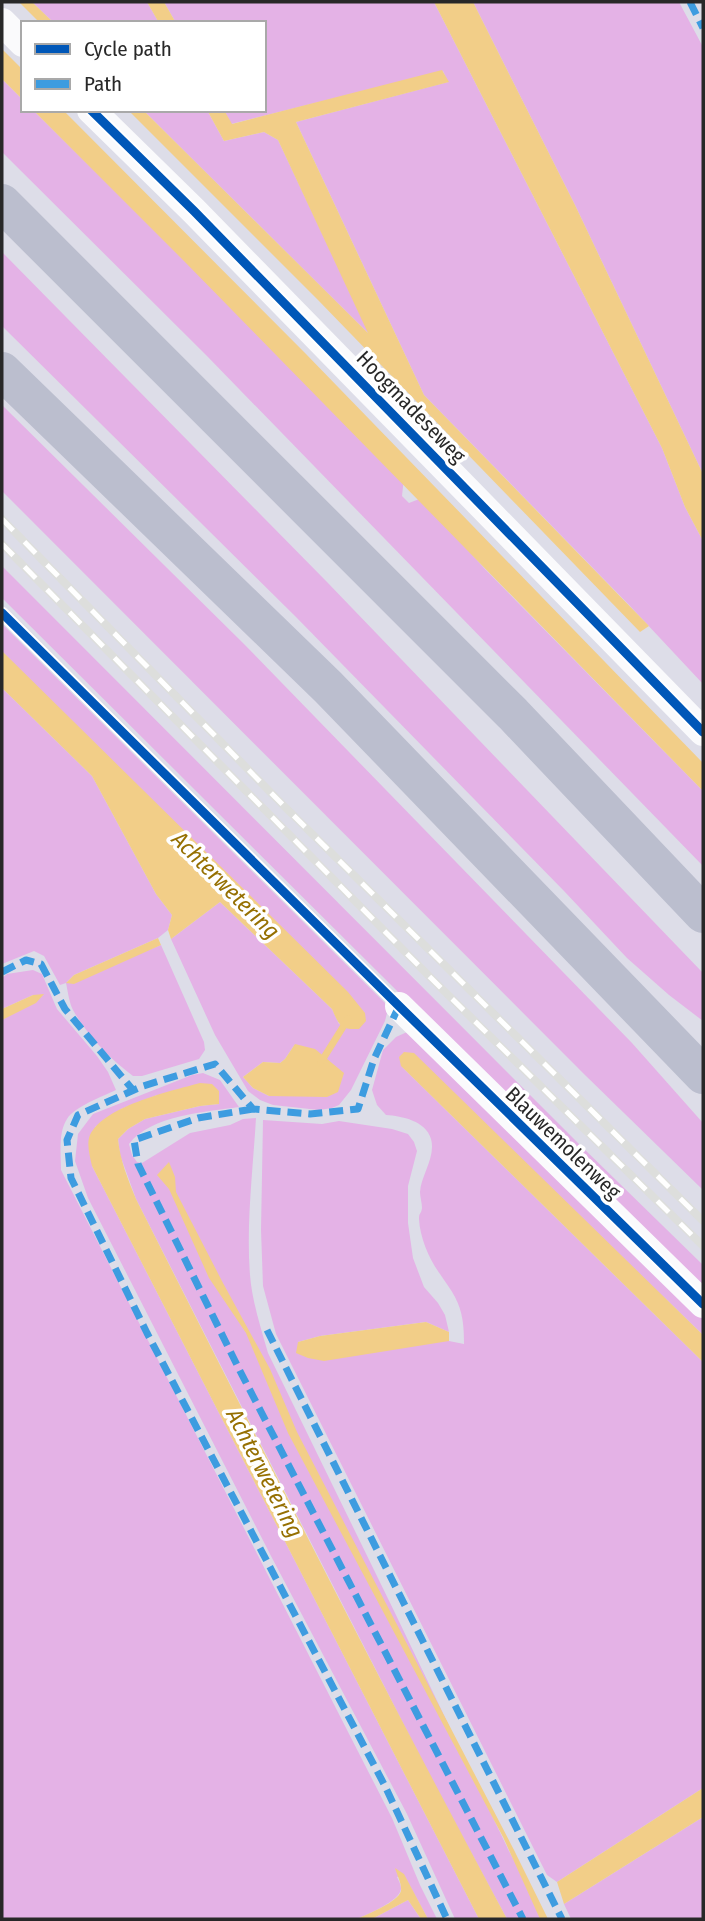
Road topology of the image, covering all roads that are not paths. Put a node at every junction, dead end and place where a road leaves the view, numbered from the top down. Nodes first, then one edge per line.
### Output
1 (2, 22) edge
2 (21, 41) edge
3 (94, 112) edge
4 (2, 203) edge
5 (2, 371) edge
6 (703, 732) edge
7 (703, 914) edge
8 (399, 1006) dead end
9 (703, 1076) edge
10 (703, 1304) edge

1 - 2 street
3 - 6 street, Hoogmadeseweg
4 - 7 highway
5 - 9 highway
8 - 10 street, Blauwemolenweg

